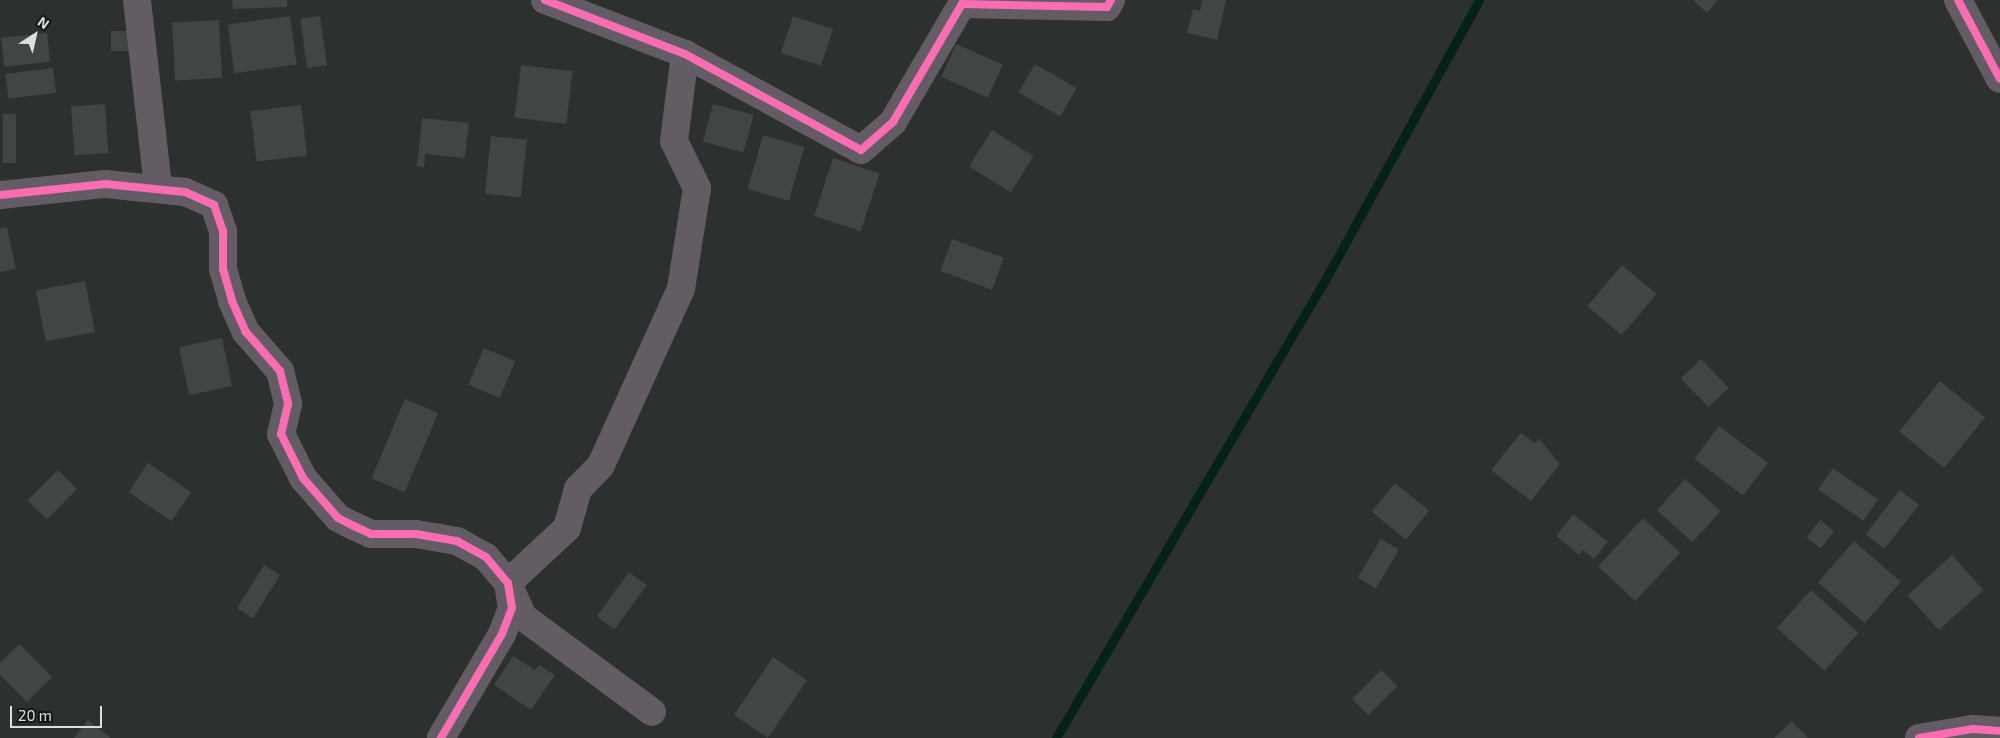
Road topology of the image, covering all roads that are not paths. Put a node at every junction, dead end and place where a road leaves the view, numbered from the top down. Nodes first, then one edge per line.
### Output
1 (137, 0) edge
2 (545, 0) edge
3 (1111, 0) edge
4 (1958, 0) edge
5 (956, 2) edge
6 (685, 54) junction
7 (2000, 79) edge
8 (158, 188) junction
9 (0, 196) edge
10 (508, 583) junction
11 (652, 712) dead end
12 (2000, 731) edge
13 (441, 738) edge
14 (1919, 738) edge

1 - 8 street
2 - 6 street
3 - 5 street
4 - 7 street
5 - 6 street
6 - 10 street
8 - 9 street
8 - 10 street
10 - 11 street
10 - 13 street
12 - 14 street

